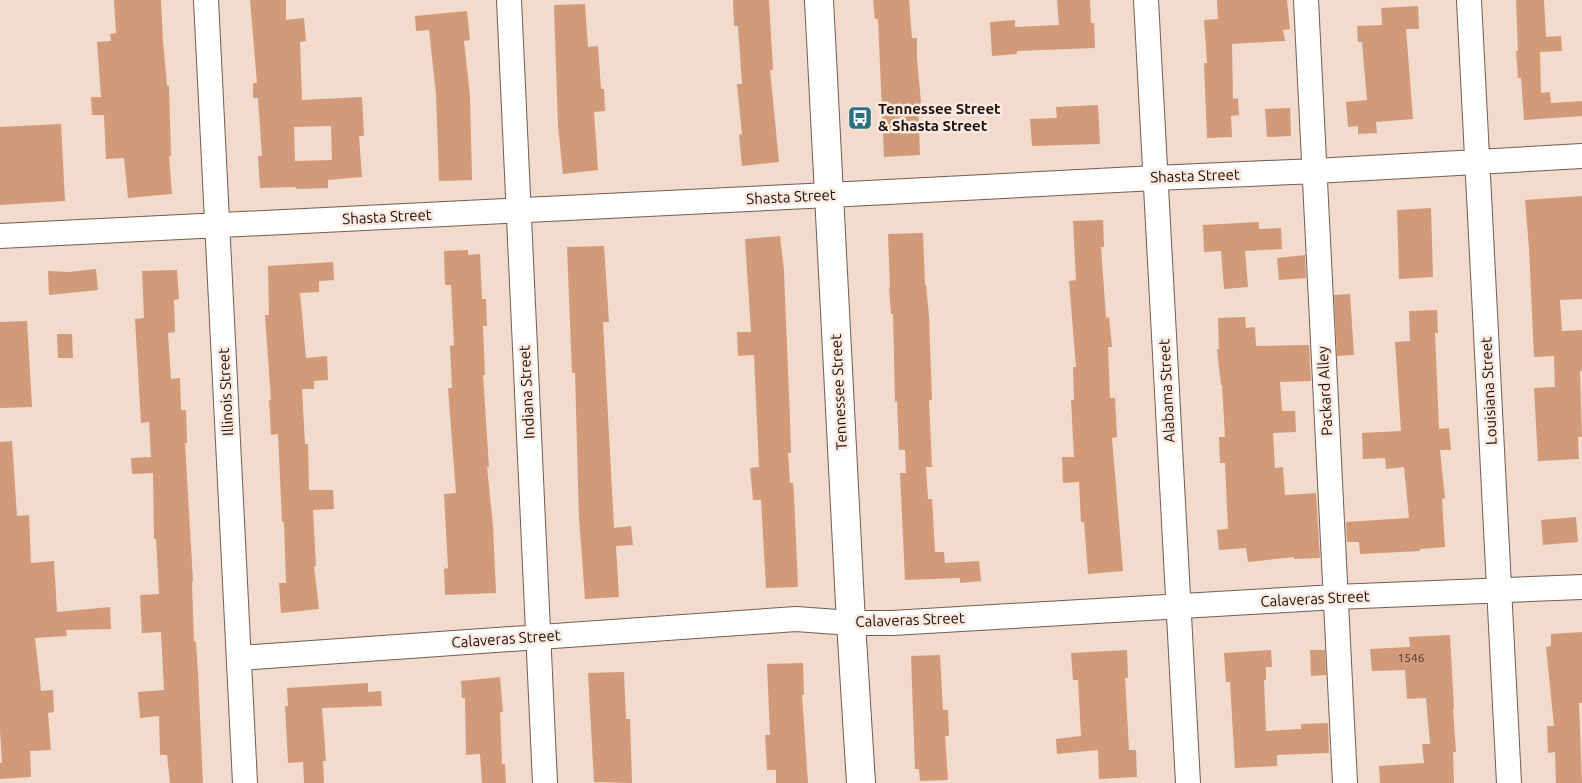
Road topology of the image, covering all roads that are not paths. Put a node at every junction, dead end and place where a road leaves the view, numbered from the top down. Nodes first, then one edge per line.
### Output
1 (206, 0) edge
2 (509, 0) edge
3 (819, 0) edge
4 (1146, 0) edge
5 (1306, 0) edge
6 (1469, 0) edge
7 (1582, 156) edge
8 (1477, 162) junction
9 (1315, 172) junction
10 (1155, 178) junction
11 (829, 196) junction
12 (519, 211) junction
13 (217, 226) junction
14 (0, 236) edge
15 (1582, 587) edge
16 (1499, 590) junction
17 (1336, 597) junction
18 (1180, 606) junction
19 (851, 623) junction
20 (538, 637) junction
21 (239, 658) junction
22 (246, 783) edge
23 (545, 783) edge
24 (860, 783) edge
25 (1188, 783) edge
26 (1345, 783) edge
27 (1509, 783) edge

1 - 13 street, Illinois Street
2 - 12 street, Indiana Street
3 - 11 main road, Tennessee Street
4 - 10 street, Alabama Street
5 - 9 street, Packard Alley
6 - 8 street, Louisiana Street
7 - 8 street, Shasta Street
8 - 9 street, Shasta Street
8 - 16 street, Louisiana Street
9 - 10 street, Shasta Street
9 - 17 street, Packard Alley
10 - 11 street, Shasta Street
10 - 18 street, Alabama Street
11 - 12 street, Shasta Street
11 - 19 main road, Tennessee Street
12 - 13 street, Shasta Street
12 - 20 street, Indiana Street
13 - 14 street, Shasta Street
13 - 21 street, Illinois Street
15 - 16 street, Calaveras Street
16 - 17 street, Calaveras Street
16 - 27 street, Louisiana Street
17 - 18 street, Calaveras Street
17 - 26 street, Packard Alley
18 - 19 street, Calaveras Street
18 - 25 street, Alabama Street
19 - 20 street, Calaveras Street
19 - 24 main road, Tennessee Street
20 - 21 street, Calaveras Street
20 - 23 street, Indiana Street
21 - 22 street, Illinois Street

